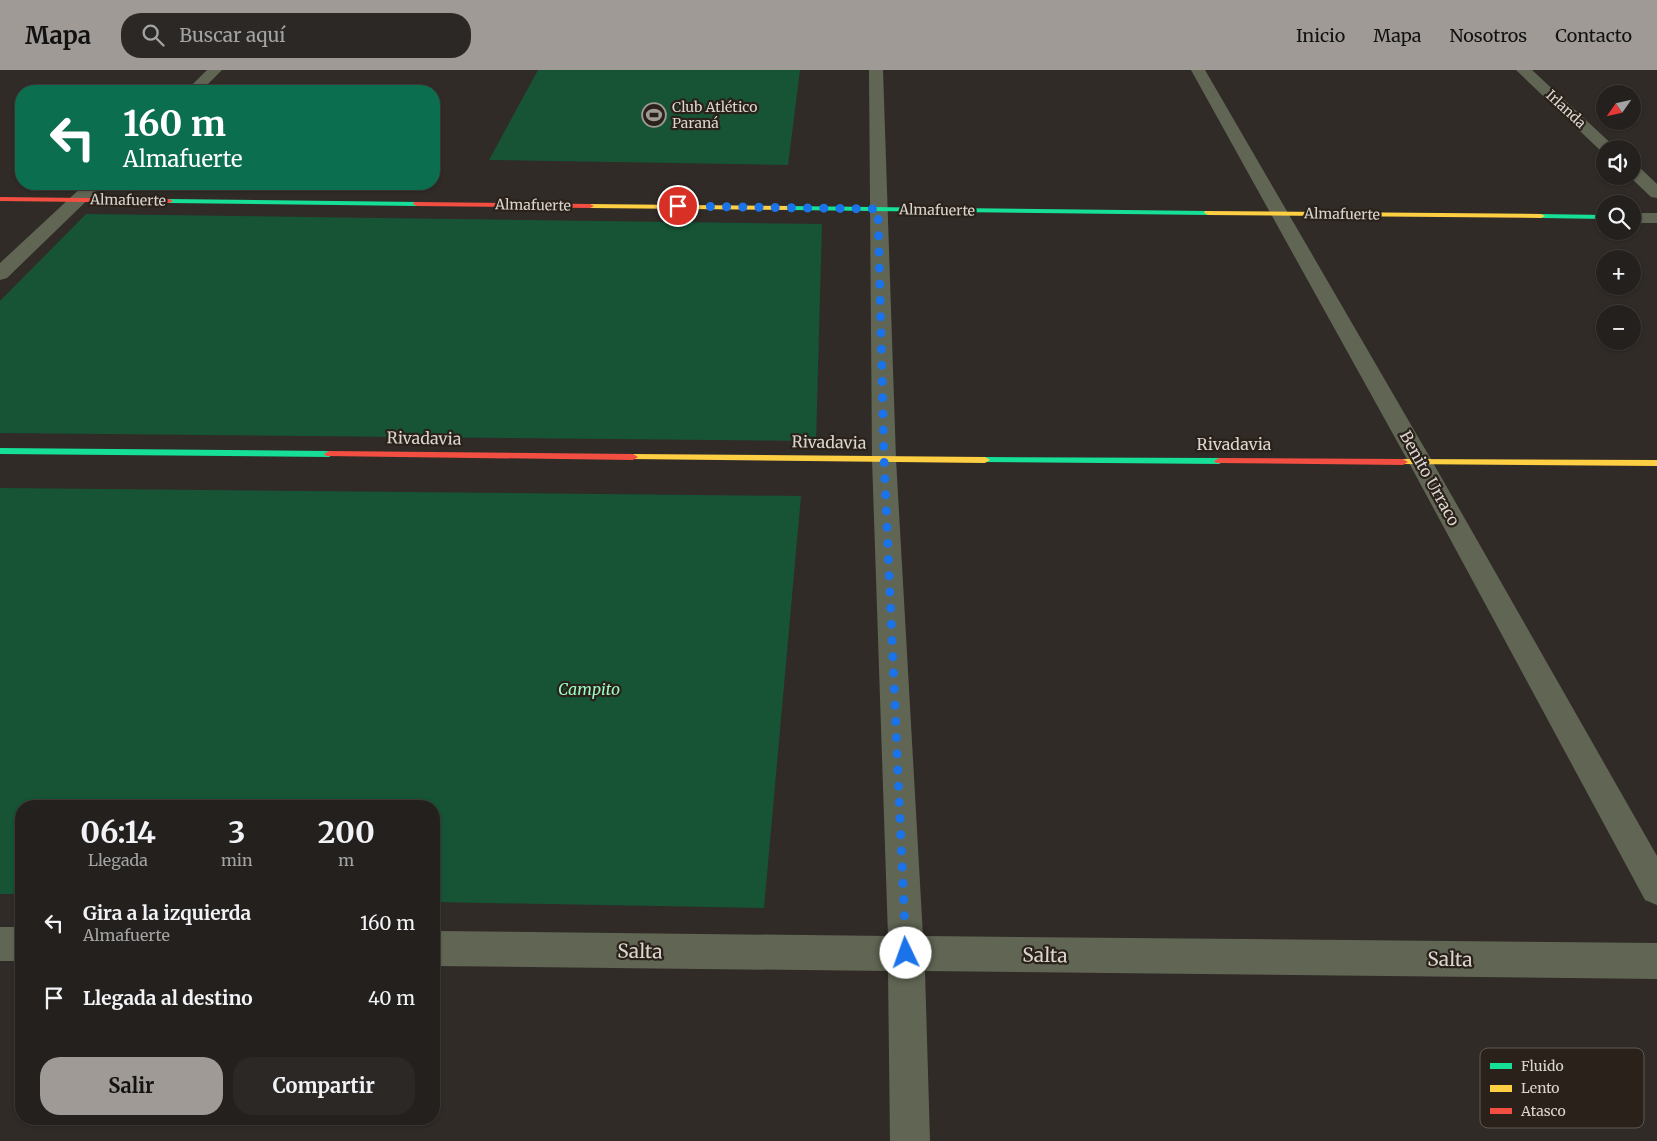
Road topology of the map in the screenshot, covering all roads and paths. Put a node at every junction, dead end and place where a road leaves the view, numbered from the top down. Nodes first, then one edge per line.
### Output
1 (215, 70) edge
2 (876, 70) edge
3 (1198, 70) edge
4 (1523, 70) edge
5 (199, 85) edge
6 (1599, 140) edge
7 (1641, 178) edge
8 (89, 190) edge
9 (1657, 193) edge
10 (0, 199) edge
11 (78, 200) junction
12 (878, 209) junction
13 (1280, 214) junction
14 (1596, 217) edge
15 (1641, 218) edge
16 (1657, 218) edge
17 (0, 274) edge
18 (0, 451) edge
19 (884, 459) junction
20 (1420, 461) junction
21 (1657, 463) edge
22 (1657, 889) edge
23 (0, 944) edge
24 (15, 944) edge
25 (440, 949) edge
26 (906, 953) junction
27 (1657, 961) edge
28 (910, 1141) edge

1 - 5 street
2 - 12 street
3 - 13 street, Benito Urraco
4 - 6 street, Irlanda
7 - 9 street
8 - 11 street
10 - 11 street, Almafuerte
11 - 12 street, Almafuerte
11 - 17 street
12 - 13 street, Almafuerte
12 - 19 street
13 - 14 street, Almafuerte
13 - 20 street, Benito Urraco
15 - 16 street
18 - 19 street, Rivadavia
19 - 20 street, Rivadavia
19 - 26 street
20 - 21 street, Rivadavia
20 - 22 street, Benito Urraco
23 - 24 street
25 - 26 street, Salta
26 - 27 street, Salta
26 - 28 street

